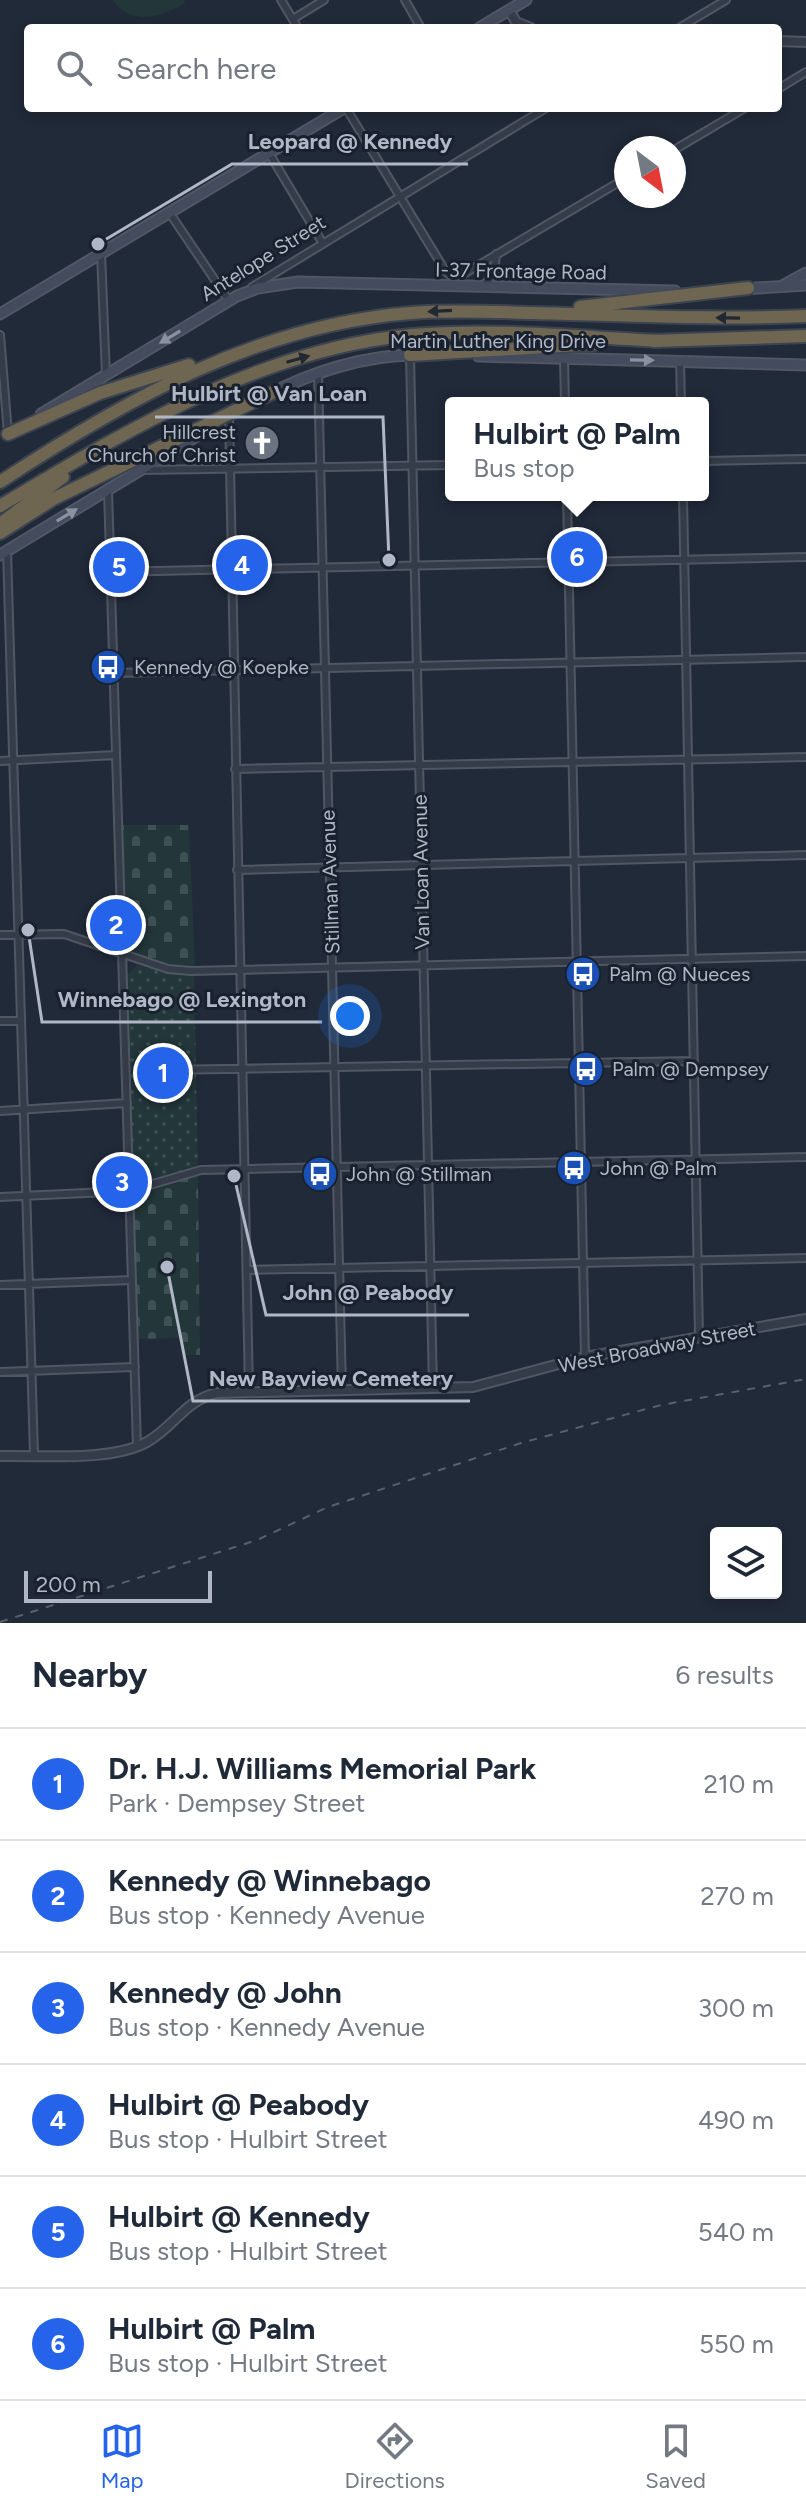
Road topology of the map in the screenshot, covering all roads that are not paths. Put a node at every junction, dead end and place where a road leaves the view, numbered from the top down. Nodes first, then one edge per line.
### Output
1 (281, 0) edge
2 (324, 0) edge
3 (405, 0) edge
4 (526, 0) edge
5 (726, 0) edge
6 (509, 10) junction
7 (293, 19) junction
8 (296, 24) edge
9 (419, 24) edge
10 (486, 24) edge
11 (516, 24) edge
12 (686, 24) edge
13 (782, 41) edge
14 (806, 42) edge
15 (806, 72) edge
16 (782, 87) edge
17 (338, 112) edge
18 (347, 112) edge
19 (539, 112) edge
20 (738, 112) edge
21 (686, 143) edge
22 (269, 153) junction
23 (614, 185) edge
24 (399, 196) junction
25 (169, 212) junction
26 (322, 242) junction
27 (101, 253) junction
28 (496, 254) junction
29 (806, 273) edge
30 (494, 274) junction
31 (806, 285) edge
32 (782, 287) junction
33 (482, 288) junction
34 (748, 288) junction
35 (510, 289) junction
36 (233, 298) junction
37 (483, 311) junction
38 (0, 314) edge
39 (806, 316) edge
40 (0, 335) edge
41 (806, 336) edge
42 (660, 341) junction
43 (253, 345) junction
44 (410, 355) junction
45 (564, 358) junction
46 (680, 361) junction
47 (806, 365) edge
48 (318, 373) junction
49 (106, 375) junction
50 (274, 392) junction
51 (565, 397) edge
52 (681, 397) edge
53 (229, 417) junction
54 (4, 436) edge
55 (100, 448) junction
56 (45, 452) junction
57 (806, 459) edge
58 (709, 461) edge
59 (445, 465) edge
60 (412, 466) junction
61 (320, 467) junction
62 (230, 469) junction
63 (141, 470) junction
64 (0, 475) edge
65 (0, 482) edge
66 (108, 490) junction
67 (567, 501) edge
68 (683, 501) edge
69 (0, 506) edge
70 (0, 524) edge
71 (0, 533) edge
72 (3, 553) edge
73 (806, 557) edge
74 (684, 560) junction
75 (568, 562) junction
76 (415, 565) junction
77 (322, 567) junction
78 (231, 569) junction
79 (111, 572) junction
80 (806, 657) edge
81 (570, 661) junction
82 (686, 661) junction
83 (417, 665) junction
84 (324, 667) junction
85 (233, 671) junction
86 (114, 673) junction
87 (116, 755) junction
88 (806, 757) edge
89 (688, 759) junction
90 (0, 761) edge
91 (13, 761) junction
92 (573, 762) junction
93 (419, 765) junction
94 (326, 767) junction
95 (235, 769) junction
96 (806, 855) edge
97 (690, 858) junction
98 (575, 861) junction
99 (421, 865) junction
100 (329, 867) junction
101 (237, 870) junction
102 (18, 934) junction
103 (0, 935) edge
104 (122, 952) junction
105 (806, 956) edge
106 (692, 959) junction
107 (577, 963) junction
108 (333, 965) junction
109 (423, 965) junction
110 (238, 969) junction
111 (0, 1021) edge
112 (20, 1021) junction
113 (694, 1061) junction
114 (579, 1063) junction
115 (425, 1065) junction
116 (333, 1067) junction
117 (243, 1069) junction
118 (161, 1070) dead end
119 (127, 1103) junction
120 (23, 1110) junction
121 (0, 1111) edge
122 (806, 1157) edge
123 (696, 1160) junction
124 (581, 1163) junction
125 (427, 1166) junction
126 (245, 1169) junction
127 (335, 1169) junction
128 (129, 1191) junction
129 (0, 1197) edge
130 (26, 1197) junction
131 (806, 1258) edge
132 (698, 1260) junction
133 (583, 1263) junction
134 (431, 1267) junction
135 (339, 1269) junction
136 (248, 1270) junction
137 (132, 1280) junction
138 (28, 1284) junction
139 (0, 1285) edge
140 (806, 1319) edge
141 (699, 1337) junction
142 (585, 1357) junction
143 (135, 1367) junction
144 (0, 1372) edge
145 (32, 1372) junction
146 (433, 1388) junction
147 (342, 1390) junction
148 (249, 1392) junction
149 (137, 1447) junction
150 (34, 1455) junction
151 (0, 1456) edge

1 - 7 street
2 - 7 street
3 - 9 street
4 - 6 main road
5 - 12 street
6 - 10 main road
6 - 11 street
7 - 8 street
13 - 14 street
15 - 16 street
17 - 22 main road
18 - 24 street
19 - 24 street, Antelope Street
20 - 21 street
22 - 25 main road
22 - 26 street
23 - 28 street
24 - 26 street, Antelope Street
24 - 28 street
25 - 27 main road
25 - 36 street
26 - 36 street, Antelope Street
27 - 38 main road
27 - 49 street
28 - 30 street
29 - 32 main road
30 - 33 street
30 - 35 street
31 - 32 main road, I-37 Frontage Road
32 - 34 main road, I-37 Frontage Road
33 - 35 main road, I-37 Frontage Road
33 - 36 main road, I-37 Frontage Road
34 - 35 main road, I-37 Frontage Road
34 - 37 highway
36 -> 49 main road, Antelope Street
39 -> 37 highway
37 -> 43 highway
40 - 54 street
41 - 42 highway
42 - 44 highway
55 -> 42 highway
43 - 54 highway
43 - 56 highway
44 - 45 main road, Martin Luther King Drive
44 - 48 main road, Martin Luther King Drive
44 - 60 street, Van Loan Avenue
45 -> 46 main road, Martin Luther King Drive
45 - 51 street
46 - 47 main road, Martin Luther King Drive
46 - 52 street
48 - 50 main road, Martin Luther King Drive
48 - 61 street, Stillman Avenue
49 - 54 main road, Antelope Street
50 - 53 main road, Martin Luther King Drive
50 - 71 highway
53 - 62 street
53 - 63 main road, Martin Luther King Drive
55 - 69 highway
55 - 70 highway
56 - 64 highway
56 - 65 highway
57 - 58 street
59 - 60 street
60 - 61 street
60 - 76 street, Van Loan Avenue
61 - 62 street
61 - 77 street, Stillman Avenue
62 - 63 street
62 - 78 street
63 - 66 main road, Martin Luther King Drive
72 -> 66 main road, Martin Luther King Drive
66 - 79 street
67 - 75 street
68 - 74 street
72 - 91 street
73 - 74 street
74 - 75 street
74 - 82 street
75 - 76 street
75 - 81 street
76 - 77 street
76 - 83 street, Van Loan Avenue
77 - 78 street
77 - 84 street, Stillman Avenue
78 - 79 street
78 - 85 street
79 - 86 street
80 - 82 street
81 - 82 street
81 - 83 street
81 - 92 street
82 - 89 street
83 - 84 street
83 - 93 street, Van Loan Avenue
84 - 85 street
84 - 94 street, Stillman Avenue
85 - 86 street
85 - 95 street
86 - 87 street
87 - 91 street
87 - 104 street
88 - 89 street
89 - 92 street
89 - 97 street
90 - 91 street
91 - 102 street
92 - 93 street
92 - 98 street
93 - 94 street
93 - 99 street, Van Loan Avenue
94 - 95 street
94 - 100 street, Stillman Avenue
95 - 101 street
96 - 97 street
97 - 98 street
97 - 106 street
98 - 99 street
98 - 107 street
99 - 100 street
99 - 109 street, Van Loan Avenue
100 - 101 street
100 - 108 street, Stillman Avenue
101 - 110 street
102 - 103 street
102 - 104 street
102 - 112 street
104 - 110 street
104 - 119 street
105 - 106 street
106 - 107 street
106 - 113 street
107 - 109 street
107 - 114 street
108 - 109 street
108 - 110 street
108 - 116 street, Stillman Avenue
109 - 115 street, Van Loan Avenue
110 - 117 street
111 - 112 street
112 - 120 street
113 - 114 street
113 - 123 street
114 - 115 street
114 - 124 street
115 - 116 street
115 - 125 street, Van Loan Avenue
116 - 117 street
116 - 127 street, Stillman Avenue
117 - 118 street
117 - 126 street
119 - 120 street
119 - 128 street
120 - 121 street
120 - 130 street
122 - 123 street
123 - 124 street
123 - 132 street
124 - 125 street
124 - 133 street
125 - 127 street
125 - 134 street, Van Loan Avenue
126 - 127 street
126 - 128 street
126 - 136 street
127 - 135 street, Stillman Avenue
128 - 130 street
128 - 137 street
129 - 130 street
130 - 138 street
131 - 132 street
132 - 133 street
132 - 141 street
133 - 134 street
133 - 142 street
134 - 135 street
134 - 146 street, Van Loan Avenue
135 - 136 street
135 - 147 street, Stillman Avenue
136 - 148 street
137 - 138 street
137 - 143 street
138 - 139 street
138 - 145 street
140 - 141 street, West Broadway Street
141 - 142 street, West Broadway Street
142 - 146 street, West Broadway Street
143 - 145 street
143 - 149 street
144 - 145 street
145 - 150 street
146 - 147 street, West Broadway Street
147 - 148 street, West Broadway Street
148 - 149 street, West Broadway Street
149 - 150 street, West Broadway Street
150 - 151 street, West Broadway Street

